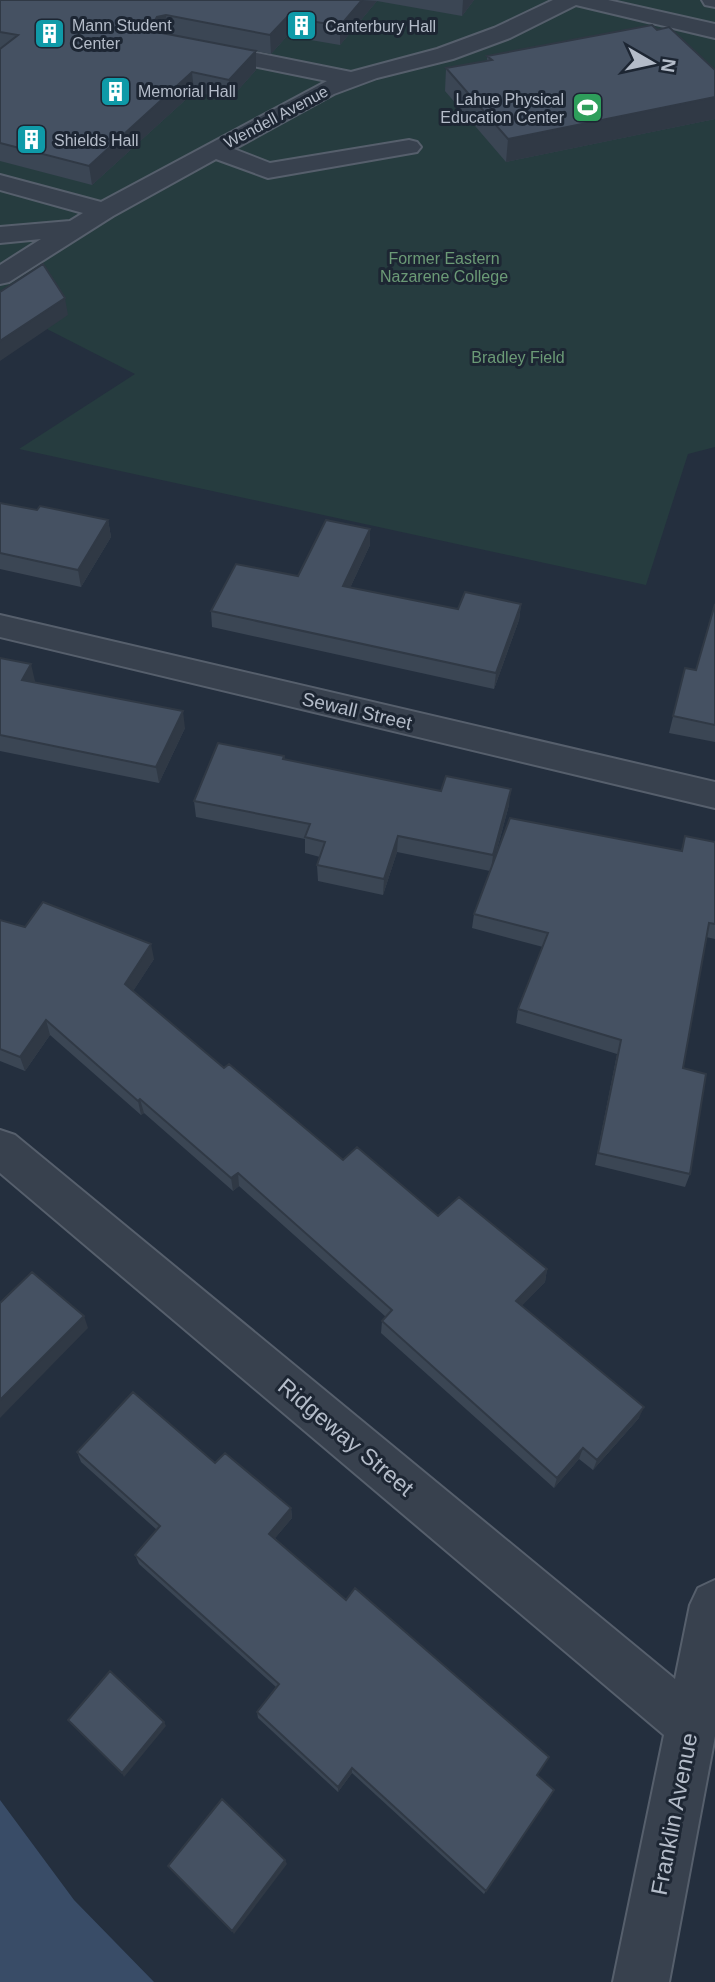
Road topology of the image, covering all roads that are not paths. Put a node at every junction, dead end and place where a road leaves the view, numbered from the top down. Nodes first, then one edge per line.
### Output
1 (570, 0) edge
2 (580, 0) edge
3 (715, 31) edge
4 (180, 45) edge
5 (352, 79) junction
6 (409, 147) dead end
7 (215, 150) junction
8 (0, 183) edge
9 (104, 211) junction
10 (76, 229) junction
11 (0, 235) edge
12 (0, 276) edge
13 (0, 626) edge
14 (715, 795) edge
15 (0, 1148) edge
16 (715, 1605) edge
17 (692, 1727) junction
18 (641, 1982) edge

1 - 5 street, Wendell Avenue
2 - 3 street
4 - 5 street
5 - 7 street, Wendell Avenue
6 - 7 street
7 - 9 street, Wendell Avenue
8 - 9 street
9 - 10 street, Wendell Avenue
10 - 11 street
10 - 12 street, Wendell Avenue
13 - 14 street, Sewall Street
15 - 17 street, Ridgeway Street
16 - 17 street, Franklin Avenue
17 - 18 street, Franklin Avenue

